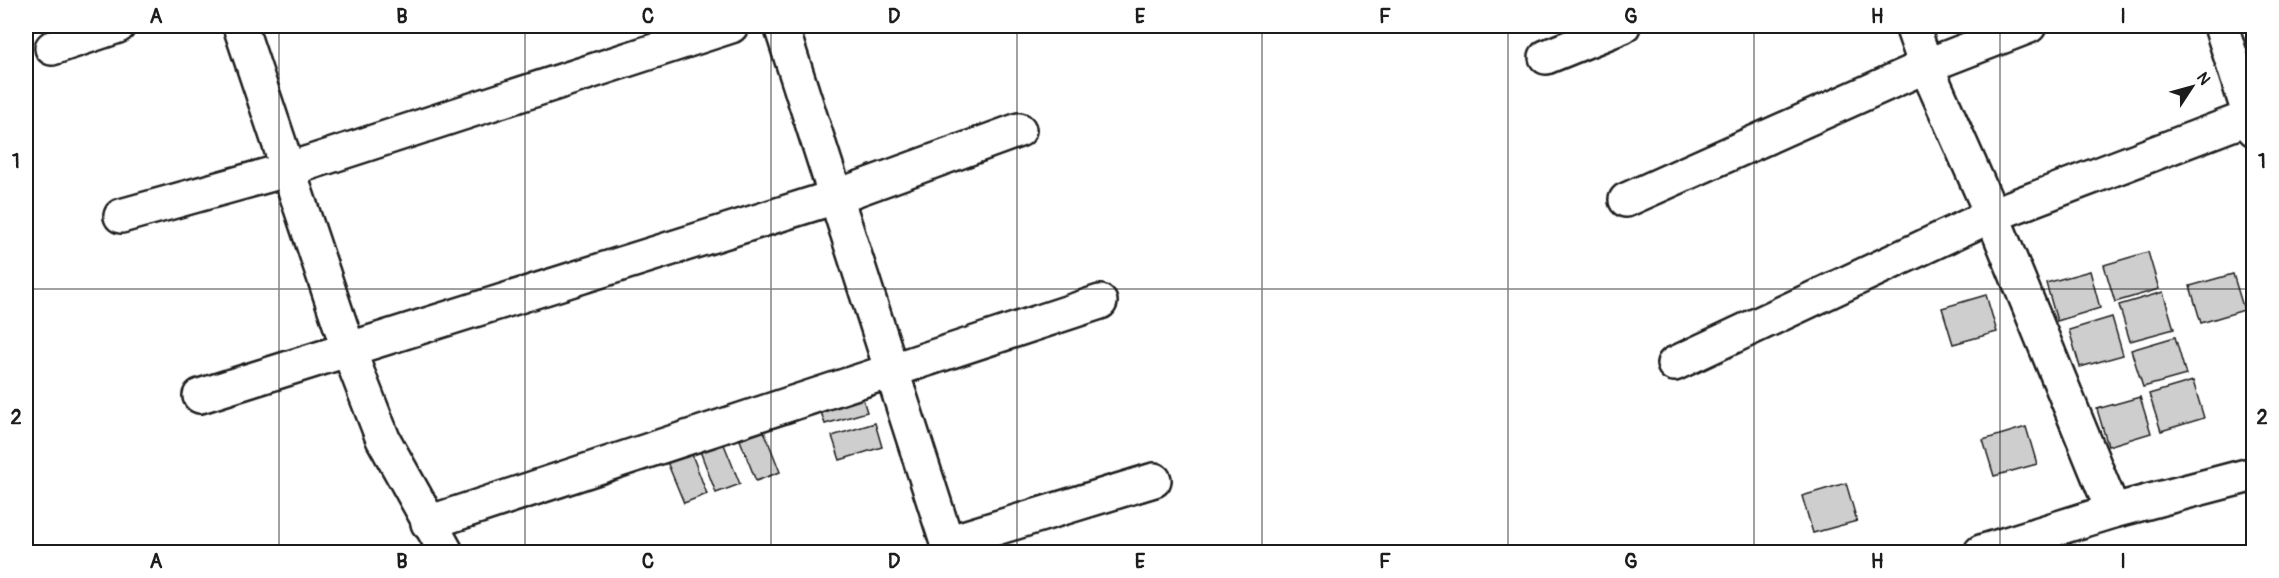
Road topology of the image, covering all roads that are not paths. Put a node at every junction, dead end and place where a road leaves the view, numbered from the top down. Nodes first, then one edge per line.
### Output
1 (118, 26) edge
2 (240, 26) edge
3 (731, 26) edge
4 (781, 26) edge
5 (1623, 26) edge
6 (1912, 26) edge
7 (2029, 26) edge
8 (2221, 26) edge
9 (52, 48) dead end
10 (1546, 57) dead end
11 (1926, 66) junction
12 (2252, 123) edge
13 (1019, 130) dead end
14 (290, 169) junction
15 (835, 197) junction
16 (1626, 200) dead end
17 (1992, 215) junction
18 (121, 216) dead end
19 (1100, 302) dead end
20 (349, 351) junction
21 (1674, 364) dead end
22 (892, 370) junction
23 (200, 396) dead end
24 (2253, 474) edge
25 (1154, 480) dead end
26 (2113, 511) junction
27 (428, 523) junction
28 (948, 548) edge
29 (446, 552) edge
30 (1981, 552) edge

1 - 9 street
2 - 14 street
3 - 14 street
4 - 15 street
5 - 10 street
6 - 11 street
7 - 11 street
8 - 12 street
11 - 16 street
11 - 17 street
12 - 17 street
13 - 15 street
14 - 18 street
14 - 20 street
15 - 20 street
15 - 22 street
17 - 21 street
17 - 26 street
19 - 22 street
20 - 23 street
20 - 27 street
22 - 27 street
22 - 28 street
24 - 26 street
25 - 28 street
26 - 30 street
27 - 29 street

